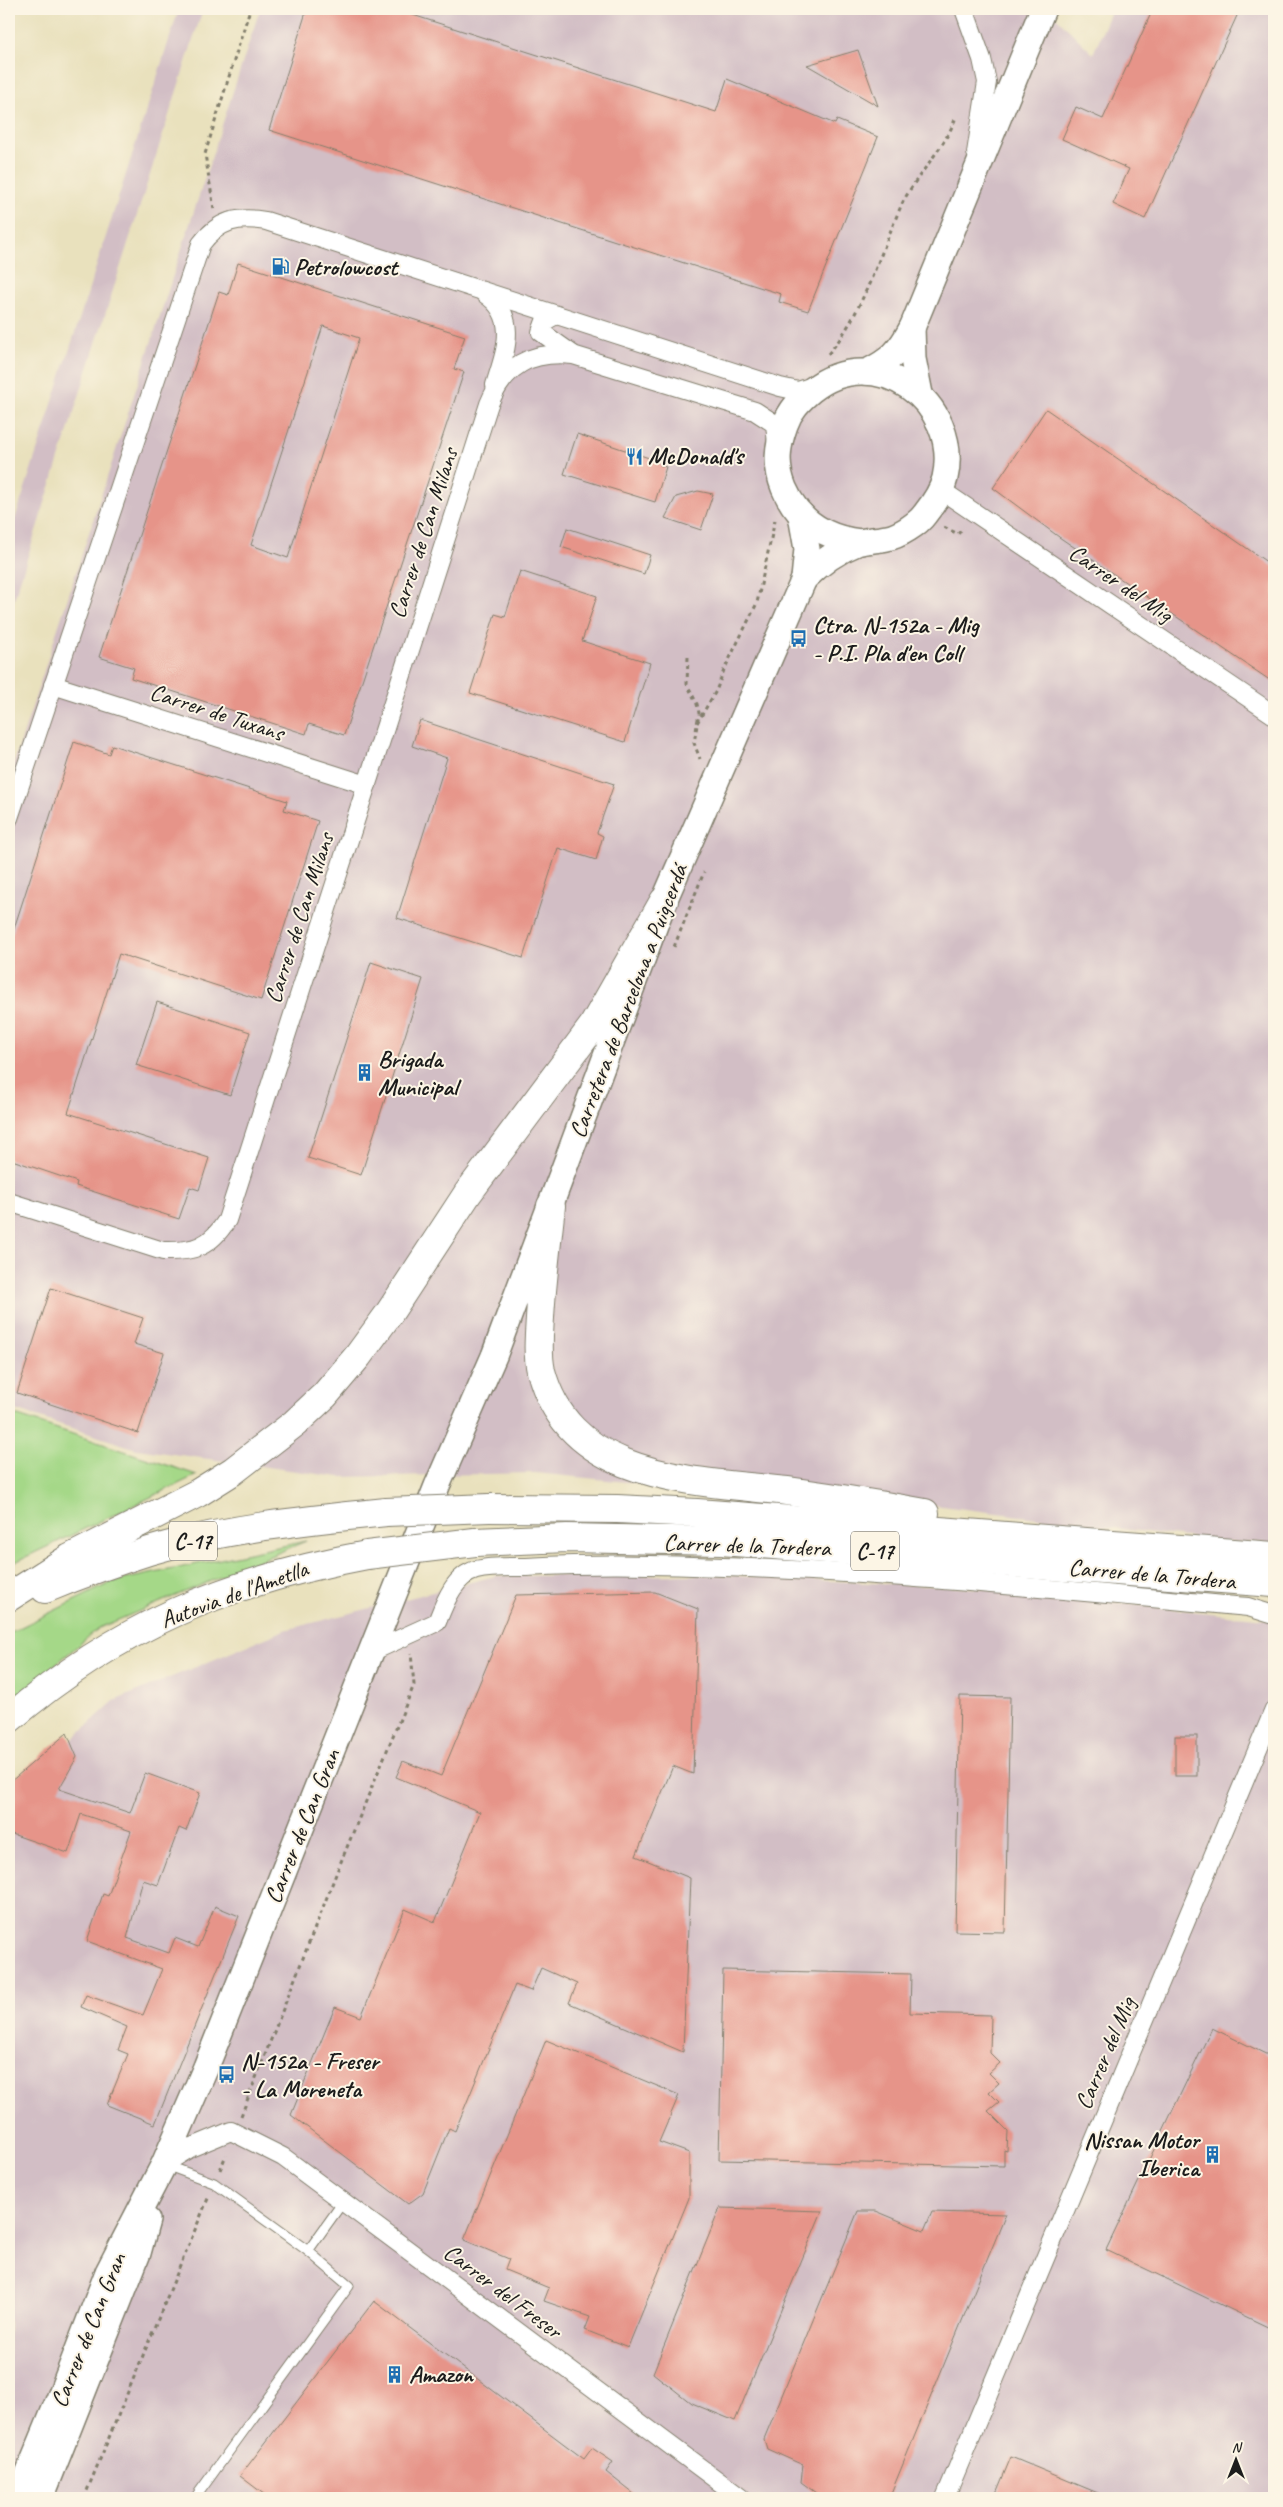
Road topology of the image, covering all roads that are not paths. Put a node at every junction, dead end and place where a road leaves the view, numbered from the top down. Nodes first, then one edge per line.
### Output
1 (964, 9) edge
2 (1042, 9) edge
3 (969, 186) junction
4 (480, 290) junction
5 (556, 315) junction
6 (912, 328) junction
7 (572, 355) junction
8 (867, 372) junction
9 (821, 383) junction
10 (920, 394) junction
11 (489, 404) junction
12 (778, 457) junction
13 (941, 490) junction
14 (801, 515) junction
15 (860, 542) junction
16 (804, 578) junction
17 (53, 685) junction
18 (1274, 715) edge
19 (367, 785) junction
20 (9, 818) edge
21 (664, 901) junction
22 (9, 1202) edge
23 (551, 1206) junction
24 (438, 1486) joint
25 (1089, 1542) junction
26 (1274, 1556) edge
27 (1274, 1583) edge
28 (9, 1597) edge
29 (9, 1604) edge
30 (1274, 1615) edge
31 (371, 1652) junction
32 (1274, 1710) edge
33 (9, 1719) edge
34 (164, 2164) junction
35 (343, 2202) junction
36 (308, 2251) junction
37 (18, 2498) edge
38 (41, 2498) edge
39 (194, 2498) edge
40 (741, 2498) edge
41 (945, 2498) edge

1 - 3 street
2 - 3 main road
3 - 6 main road
4 - 5 street, Carrer de Can Milans
4 - 11 street, Carrer de Can Milans
4 - 17 street, Carrer de Can Milans
5 - 7 street, Carrer de Can Milans
5 - 9 street, Carrer de Can Milans
6 - 8 main road
6 - 10 main road
7 - 11 street, Carrer de Can Milans
7 - 12 street, Carrer de Can Milans
8 - 9 main road
8 - 10 main road
9 - 12 main road
10 - 13 main road
11 - 19 street, Carrer de Can Milans
12 - 14 main road
13 - 15 main road
13 - 18 street, Carrer del Mig
14 - 15 main road
14 - 16 main road, Carretera de Barcelona a Puigcerdá
15 - 16 main road
16 - 21 main road, Carretera de Barcelona a Puigcerdá
17 - 19 street, Carrer de Tuxans
17 - 20 street, Carrer de Can Milans
19 - 22 street, Carrer de Can Milans
21 - 23 main road, Carretera de Barcelona a Puigcerdá
21 - 28 highway
23 - 24 main road, Carretera de Barcelona a Puigcerdá
23 - 25 highway
24 - 31 main road, Carrer de Can Gran
25 - 26 highway, C-17
25 - 29 highway, Autovia de l'Ametlla / C-17, bridge
27 - 33 highway, Autovia de l'Ametlla / C-17, bridge
30 - 31 street, Carrer de la Tordera
31 - 34 main road, Carrer de Can Gran
32 - 41 street, Carrer del Mig
34 - 35 street, Carrer del Freser
34 - 36 lane
34 - 37 main road, Carrer de Can Gran
34 - 38 main road, Carrer de Can Gran
35 - 36 lane
35 - 40 street, Carrer del Freser
36 - 39 lane

